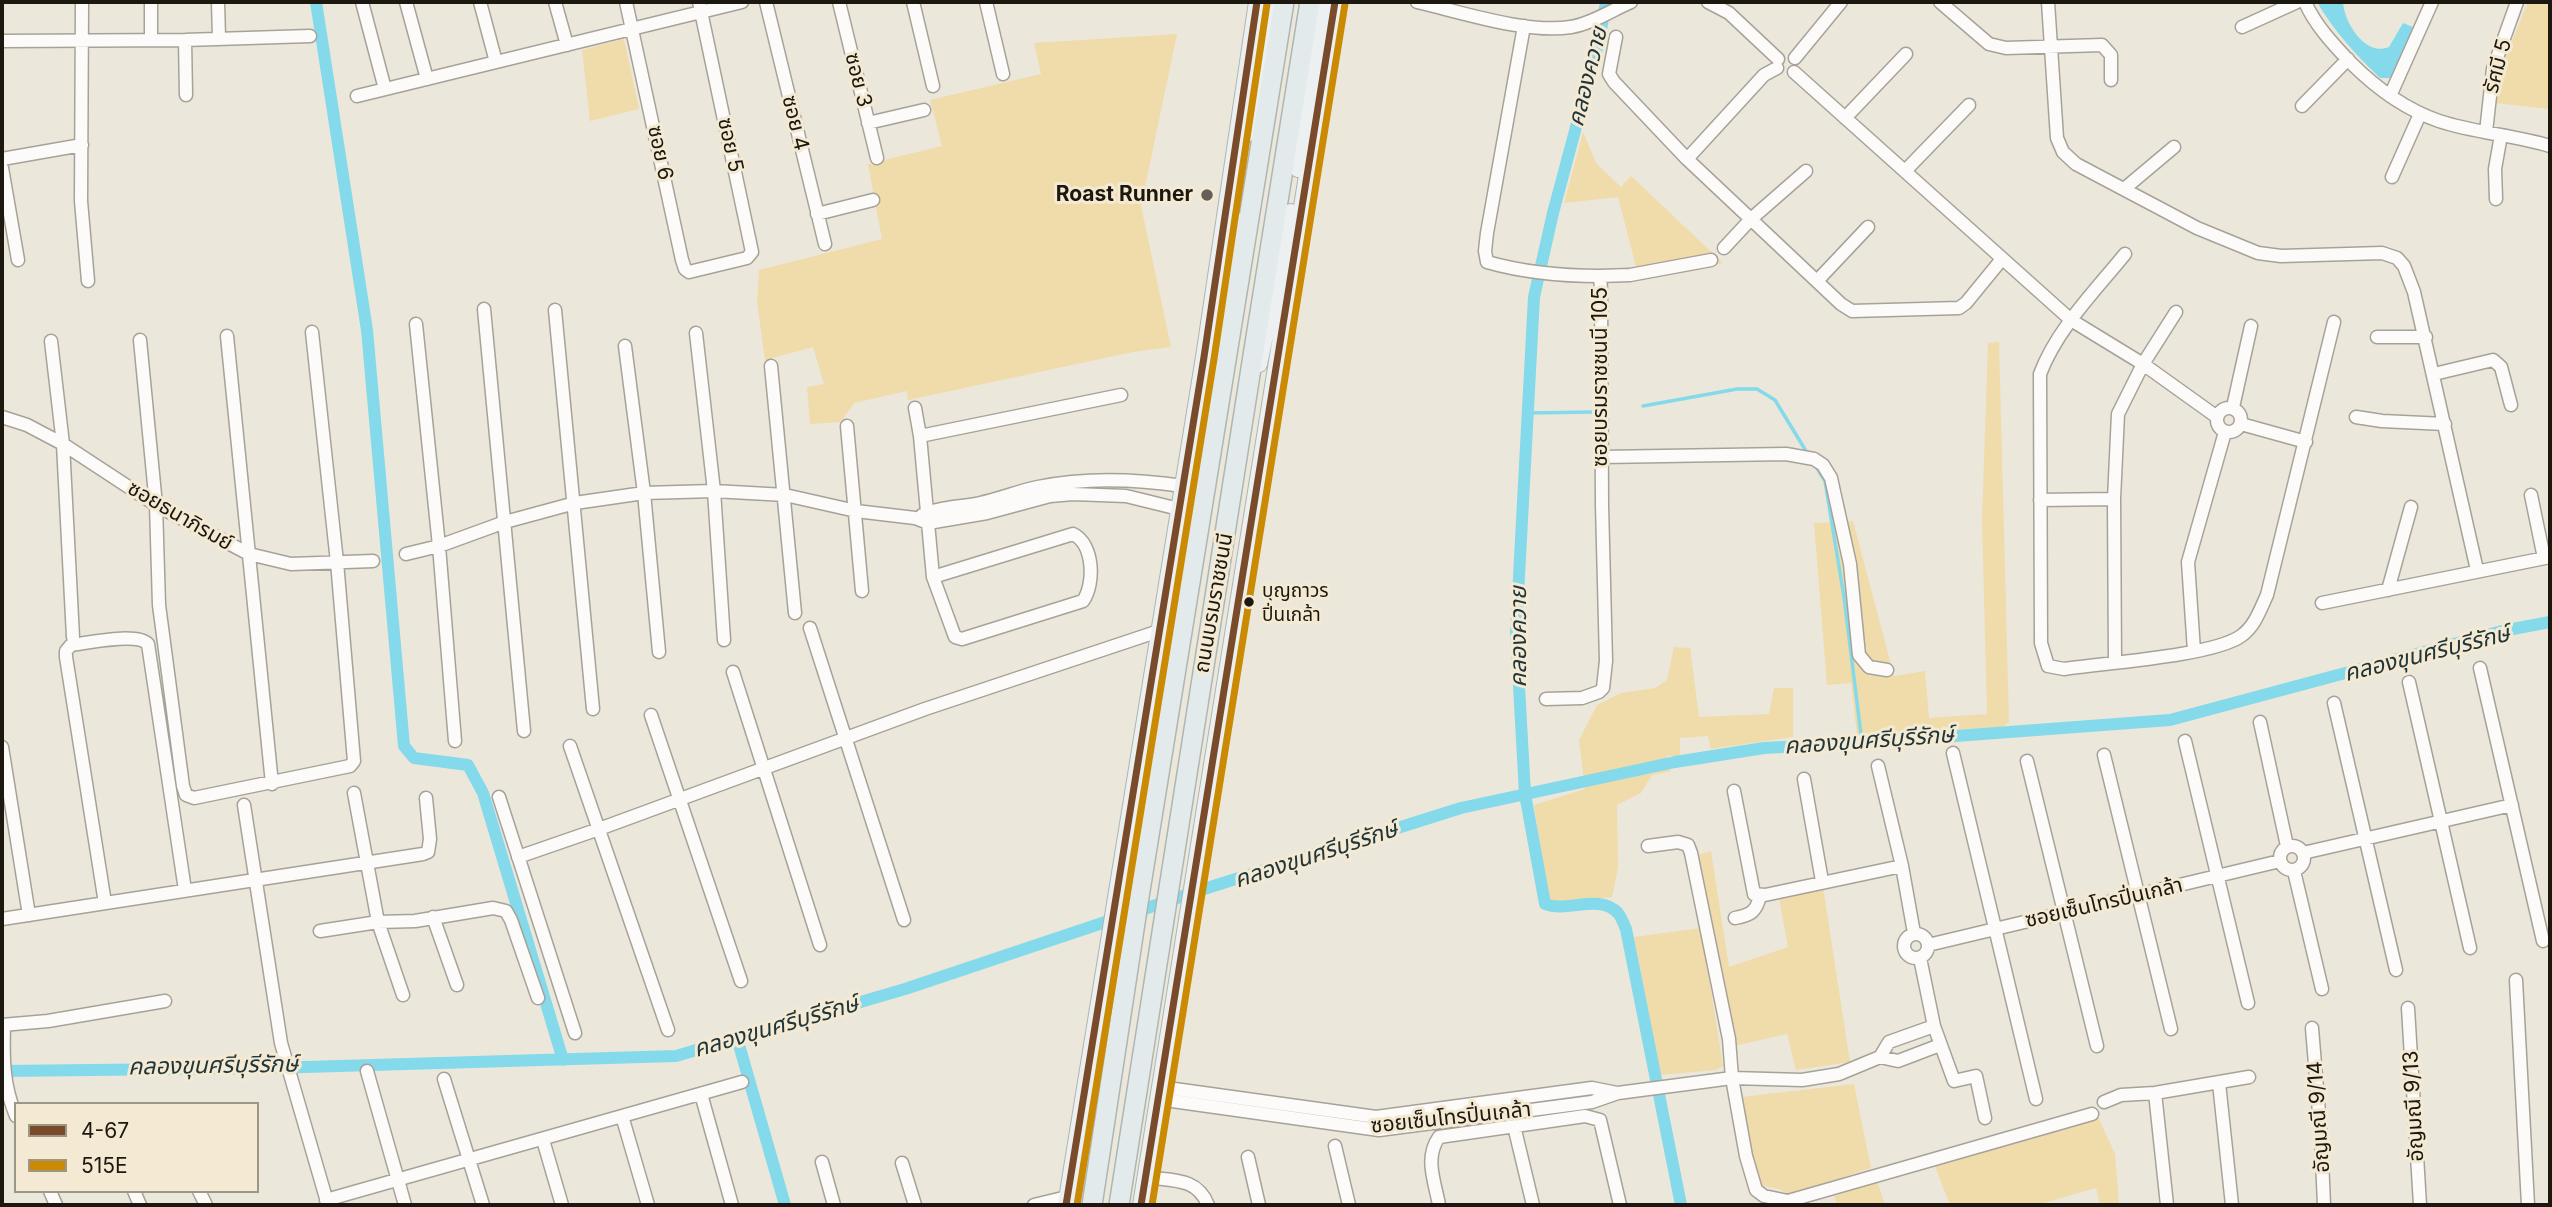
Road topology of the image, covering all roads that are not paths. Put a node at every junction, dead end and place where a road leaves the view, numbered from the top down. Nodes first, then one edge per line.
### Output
1 (82, 2) edge
2 (151, 2) edge
3 (218, 2) edge
4 (362, 2) edge
5 (406, 2) edge
6 (480, 2) edge
7 (555, 2) edge
8 (626, 2) edge
9 (742, 2) edge
10 (766, 2) edge
11 (839, 2) edge
12 (913, 2) edge
13 (986, 2) edge
14 (1257, 2) edge
15 (1269, 2) edge
16 (1284, 2) edge
17 (1310, 2) edge
18 (1324, 2) edge
19 (1335, 2) edge
20 (1417, 2) edge
21 (1631, 2) edge
22 (1708, 2) edge
23 (1841, 2) edge
24 (1941, 2) edge
25 (2048, 2) edge
26 (2297, 2) edge
27 (2305, 2) edge
28 (2432, 2) edge
29 (2517, 2) edge
30 (701, 7) edge
31 (1732, 7) edge
32 (1524, 26) junction
33 (2242, 27) dead end
34 (633, 29) junction
35 (310, 36) dead end
36 (1616, 37) dead end
37 (219, 38) junction
38 (81, 39) junction
39 (151, 40) junction
40 (184, 40) junction
41 (2, 41) edge
42 (567, 45) junction
43 (2049, 46) junction
44 (1906, 54) dead end
45 (1795, 58) junction
46 (2348, 60) junction
47 (496, 62) junction
48 (1778, 64) junction
49 (1794, 72) junction
50 (1003, 74) dead end
51 (427, 79) junction
52 (2111, 80) dead end
53 (933, 86) dead end
54 (385, 89) junction
55 (186, 95) dead end
56 (357, 96) dead end
57 (2390, 96) junction
58 (1969, 105) dead end
59 (2302, 106) dead end
60 (924, 110) dead end
61 (2420, 114) junction
62 (1845, 118) junction
63 (868, 123) junction
64 (2486, 132) junction
65 (2501, 135) junction
66 (82, 145) junction
67 (2550, 146) edge
68 (2174, 147) dead end
69 (877, 158) dead end
70 (2, 159) edge
71 (1687, 159) junction
72 (2, 168) edge
73 (1806, 171) dead end
74 (1905, 171) junction
75 (2392, 177) dead end
76 (2124, 189) junction
77 (2496, 199) dead end
78 (873, 200) dead end
79 (817, 214) junction
80 (1751, 219) junction
81 (1233, 220) junction
82 (1868, 227) dead end
83 (825, 244) dead end
84 (1724, 248) dead end
85 (1285, 249) junction
86 (2125, 254) dead end
87 (2002, 259) junction
88 (18, 260) dead end
89 (1711, 260) dead end
90 (720, 265) joint
91 (1600, 276) junction
92 (88, 281) dead end
93 (1817, 281) junction
94 (484, 309) dead end
95 (555, 310) dead end
96 (2176, 312) dead end
97 (2071, 320) junction
98 (2334, 322) dead end
99 (416, 324) dead end
100 (2251, 326) dead end
101 (312, 332) dead end
102 (696, 332) dead end
103 (227, 336) dead end
104 (2377, 337) dead end
105 (2426, 337) junction
106 (140, 340) dead end
107 (51, 341) dead end
108 (625, 346) dead end
109 (1204, 357) junction
110 (2143, 364) junction
111 (771, 366) dead end
112 (2434, 374) junction
113 (1222, 385) junction
114 (1121, 394) dead end
115 (1271, 394) junction
116 (1248, 396) junction
117 (2511, 405) dead end
118 (2233, 407) junction
119 (915, 408) dead end
120 (2, 417) edge
121 (2217, 417) junction
122 (2356, 417) dead end
123 (2241, 424) junction
124 (2445, 424) junction
125 (847, 426) dead end
126 (2225, 432) junction
127 (920, 436) junction
128 (2306, 442) junction
129 (62, 444) junction
130 (1602, 457) junction
131 (1143, 481) junction
132 (1183, 486) junction
133 (714, 491) junction
134 (644, 493) junction
135 (785, 495) junction
136 (2531, 495) dead end
137 (1140, 498) junction
138 (2113, 499) junction
139 (2040, 500) junction
140 (575, 503) junction
141 (156, 505) junction
142 (2411, 506) dead end
143 (1179, 509) junction
144 (856, 511) junction
145 (924, 517) junction
146 (505, 522) junction
147 (439, 546) junction
148 (249, 554) junction
149 (406, 554) dead end
150 (2547, 557) edge
151 (373, 561) dead end
152 (337, 562) junction
153 (2477, 570) junction
154 (933, 577) junction
155 (2388, 590) junction
156 (862, 591) dead end
157 (2322, 603) dead end
158 (795, 613) dead end
159 (810, 628) dead end
160 (1159, 631) junction
161 (73, 636) dead end
162 (724, 640) dead end
163 (2194, 651) junction
164 (659, 652) dead end
165 (2115, 662) junction
166 (2480, 668) dead end
167 (1887, 670) dead end
168 (733, 672) dead end
169 (2409, 682) dead end
170 (1546, 699) dead end
171 (2334, 703) dead end
172 (593, 709) dead end
173 (651, 715) dead end
174 (2260, 722) dead end
175 (524, 731) dead end
176 (845, 737) junction
177 (455, 741) dead end
178 (2185, 741) dead end
179 (570, 746) dead end
180 (2, 747) edge
181 (1953, 753) dead end
182 (2104, 755) dead end
183 (2027, 761) dead end
184 (1878, 766) dead end
185 (764, 768) junction
186 (1804, 779) dead end
187 (272, 784) junction
188 (1734, 791) dead end
189 (354, 793) dead end
190 (499, 797) dead end
191 (426, 798) dead end
192 (679, 799) junction
193 (244, 805) dead end
194 (2512, 805) junction
195 (2441, 822) junction
196 (599, 830) junction
197 (2366, 840) junction
198 (1648, 846) dead end
199 (2287, 846) junction
200 (2303, 853) junction
201 (518, 857) junction
202 (367, 861) junction
203 (2280, 861) junction
204 (1902, 866) junction
205 (2294, 871) junction
206 (2218, 877) junction
207 (256, 879) junction
208 (1822, 881) junction
209 (185, 890) junction
210 (2139, 895) junction
211 (1760, 896) junction
212 (105, 903) junction
213 (2064, 913) junction
214 (29, 915) junction
215 (433, 917) junction
216 (1735, 918) dead end
217 (2, 919) edge
218 (904, 920) dead end
219 (378, 922) junction
220 (1995, 929) junction
221 (320, 931) dead end
222 (1914, 933) junction
223 (2543, 941) dead end
224 (820, 944) dead end
225 (1928, 945) junction
226 (2470, 948) dead end
227 (1920, 958) junction
228 (2396, 970) dead end
229 (741, 981) dead end
230 (2516, 981) dead end
231 (457, 985) dead end
232 (2322, 989) dead end
233 (402, 995) dead end
234 (538, 998) dead end
235 (165, 1001) dead end
236 (2248, 1003) dead end
237 (2408, 1008) dead end
238 (3, 1025) edge
239 (1934, 1026) junction
240 (2312, 1028) dead end
241 (2171, 1029) dead end
242 (668, 1030) dead end
243 (575, 1033) dead end
244 (1940, 1045) junction
245 (2096, 1046) dead end
246 (3, 1049) edge
247 (1880, 1057) junction
248 (367, 1071) dead end
249 (3, 1076) edge
250 (2249, 1077) dead end
251 (1732, 1078) junction
252 (444, 1079) dead end
253 (742, 1082) dead end
254 (2219, 1083) junction
255 (1159, 1093) junction
256 (2155, 1093) junction
257 (702, 1094) junction
258 (2036, 1099) dead end
259 (2104, 1102) dead end
260 (14, 1112) edge
261 (2092, 1114) dead end
262 (622, 1116) junction
263 (1985, 1118) dead end
264 (1514, 1126) junction
265 (543, 1140) junction
266 (1335, 1146) dead end
267 (1248, 1157) dead end
268 (470, 1160) junction
269 (822, 1162) dead end
270 (902, 1163) dead end
271 (1146, 1177) junction
272 (397, 1180) junction
273 (1067, 1201) edge
274 (327, 1203) edge
275 (1789, 1203) edge
276 (405, 1205) edge
277 (483, 1205) edge
278 (562, 1205) edge
279 (648, 1205) edge
280 (732, 1205) edge
281 (834, 1205) edge
282 (915, 1205) edge
283 (1034, 1205) edge
284 (1092, 1205) edge
285 (1119, 1205) edge
286 (1141, 1205) edge
287 (1208, 1205) edge
288 (1259, 1205) edge
289 (1349, 1205) edge
290 (1439, 1205) edge
291 (1533, 1205) edge
292 (1620, 1205) edge
293 (2167, 1205) edge
294 (2232, 1205) edge
295 (2323, 1205) edge
296 (2420, 1205) edge
297 (2528, 1205) edge

1 - 38 street
2 - 39 street
3 - 37 street
4 - 54 street
5 - 51 street
6 - 47 street
7 - 42 street
8 - 34 street, ซอย 6
9 - 30 street
10 - 79 street, ซอย 4
11 - 63 street, ซอย 3
12 - 53 street
13 - 50 street
14 - 109 main road
15 - 81 main road
16 - 113 highway, ถนนบรมราชชนนี
17 - 116 highway, ถนนบรมราชชนนี
18 - 85 main road
19 - 115 main road
20 - 32 street
21 - 32 street
22 - 31 street
23 - 45 street
24 - 43 street
25 - 43 street
26 - 33 street
27 - 46 street
28 - 57 street
29 - 64 street, รัศมี 5
30 - 34 street
30 - 90 street, ซอย 5
31 - 48 street
32 - 91 street, ซอยบรมราชชนนี 105
34 - 42 street
34 - 90 street, ซอย 6
35 - 37 street
36 - 71 street
37 - 40 street
38 - 39 street
38 - 41 street
38 - 66 street
39 - 40 street
40 - 55 street
42 - 47 street
43 - 52 street
43 - 76 street
44 - 62 street
45 - 48 street
45 - 49 street
46 - 57 street
46 - 59 street
47 - 51 street
48 - 49 street
48 - 71 street
49 - 62 street
51 - 54 street
54 - 56 street
57 - 61 street
58 - 74 street
60 - 63 street
61 - 64 street
61 - 75 street
62 - 74 street
63 - 69 street, ซอย 3
64 - 65 street
65 - 67 street
65 - 77 street
66 - 70 street
66 - 92 street
68 - 76 street
71 - 80 street
72 - 88 street
73 - 80 street
74 - 87 street
76 - 105 street
78 - 79 street
79 - 83 street, ซอย 4
80 - 84 street
80 - 93 street
81 - 109 main road
81 - 113 main road
82 - 93 street
85 - 115 main road
85 - 116 main road
86 - 97 street
87 - 93 street
87 - 97 street
89 - 91 street
91 - 130 street, ซอยบรมราชชนนี 105
94 - 146 street
95 - 140 street
96 - 110 street
97 - 110 street
97 - 139 street
98 - 128 street
99 - 147 street
100 - 118 street
101 - 152 street
102 - 133 street
103 - 148 street
104 - 105 street
105 - 112 street
106 - 141 street
107 - 129 street
108 - 134 street
109 - 132 main road
110 - 121 street
110 - 138 street
111 - 135 street
112 - 117 street
112 - 124 street
113 - 284 highway, ถนนบรมราชชนนี
114 - 127 street
115 - 255 main road
116 - 285 highway, ถนนบรมราชชนนี
118 - 121 street
118 - 123 street
119 - 127 street
120 - 129 street, ซอยธนาภิรมย์
121 - 126 street
122 - 124 street
123 - 126 street
123 - 128 street
124 - 153 street
125 - 144 street
126 - 163 street
127 - 145 street
128 - 163 street
129 - 141 street, ซอยธนาภิรมย์
129 - 161 street
130 - 167 street
130 - 170 street, ซอยบรมราชชนนี 105
131 - 132 street
131 - 137 street
131 - 145 street
132 - 143 main road
133 - 134 street
133 - 135 street
133 - 162 street
134 - 140 street
134 - 164 street
135 - 144 street
135 - 158 street
136 - 150 street
137 - 143 street
137 - 145 street
138 - 139 street
138 - 165 street
139 - 165 street
140 - 146 street
140 - 172 street
141 - 148 street, ซอยธนาภิรมย์
141 - 187 street
142 - 155 street
143 - 160 main road
144 - 145 street
144 - 156 street
145 - 154 street
146 - 147 street
146 - 175 street
147 - 149 street
147 - 177 street
148 - 152 street, ซอยธนาภิรมย์
148 - 187 street
150 - 153 street
151 - 152 street, ซอยธนาภิรมย์
152 - 187 street
153 - 155 street
154 - 154 street
155 - 157 street
159 - 176 street
160 - 176 street
160 - 273 main road
163 - 165 street
166 - 194 street
168 - 185 street
169 - 195 street
171 - 197 street
173 - 192 street
174 - 199 street
176 - 185 street
176 - 218 street
178 - 206 street
179 - 196 street
180 - 214 street
181 - 220 street
182 - 210 street
183 - 213 street
184 - 204 street
185 - 192 street
185 - 224 street
186 - 208 street
188 - 211 street
189 - 202 street
190 - 201 street
191 - 202 street
192 - 196 street
192 - 229 street
193 - 207 street
194 - 195 street
194 - 223 street
195 - 197 street
195 - 226 street
196 - 201 street
196 - 242 street
197 - 200 street
197 - 228 street
198 - 251 street
199 - 200 street
199 - 203 street
200 - 205 street
201 - 243 street
202 - 207 street
202 - 219 street
203 - 205 street
203 - 206 street, ซอยเซ็นโทรปิ่นเกล้า
204 - 208 street
204 - 222 street
205 - 232 street
206 - 210 street, ซอยเซ็นโทรปิ่นเกล้า
206 - 236 street
207 - 209 street
207 - 274 street
208 - 211 street
209 - 212 street
209 - 212 street
210 - 213 street, ซอยเซ็นโทรปิ่นเกล้า
210 - 241 street
211 - 216 street
212 - 214 street
213 - 220 street, ซอยเซ็นโทรปิ่นเกล้า
213 - 245 street
214 - 217 street
215 - 219 street
215 - 231 street
215 - 234 street
219 - 221 street
219 - 233 street
220 - 225 street, ซอยเซ็นโทรปิ่นเกล้า
220 - 258 street
222 - 225 street
222 - 227 street
225 - 227 street
227 - 239 street
230 - 297 street
235 - 238 street
237 - 296 street, อัญมณี 9/13
238 - 246 street
239 - 244 street
239 - 247 street, ซอยเซ็นโทรปิ่นเกล้า
240 - 295 street, อัญมณี 9/14
244 - 247 street, ซอยเซ็นโทรปิ่นเกล้า
244 - 263 street
246 - 249 street
247 - 251 street, ซอยเซ็นโทรปิ่นเกล้า
248 - 272 street
249 - 260 street
250 - 254 street
251 - 255 street, ซอยเซ็นโทรปิ่นเกล้า
251 - 275 street
252 - 268 street
253 - 257 street
254 - 256 street
254 - 294 street
255 - 271 main road
256 - 259 street
256 - 293 street
257 - 262 street
257 - 280 street
261 - 275 street
262 - 265 street
262 - 279 street
264 - 290 street
264 - 291 street
264 - 292 street
265 - 268 street
265 - 278 street
266 - 289 street
267 - 288 street
268 - 272 street
268 - 277 street
269 - 281 street
270 - 282 street
271 - 286 main road
271 - 287 street
272 - 274 street
272 - 276 street
273 - 283 street

